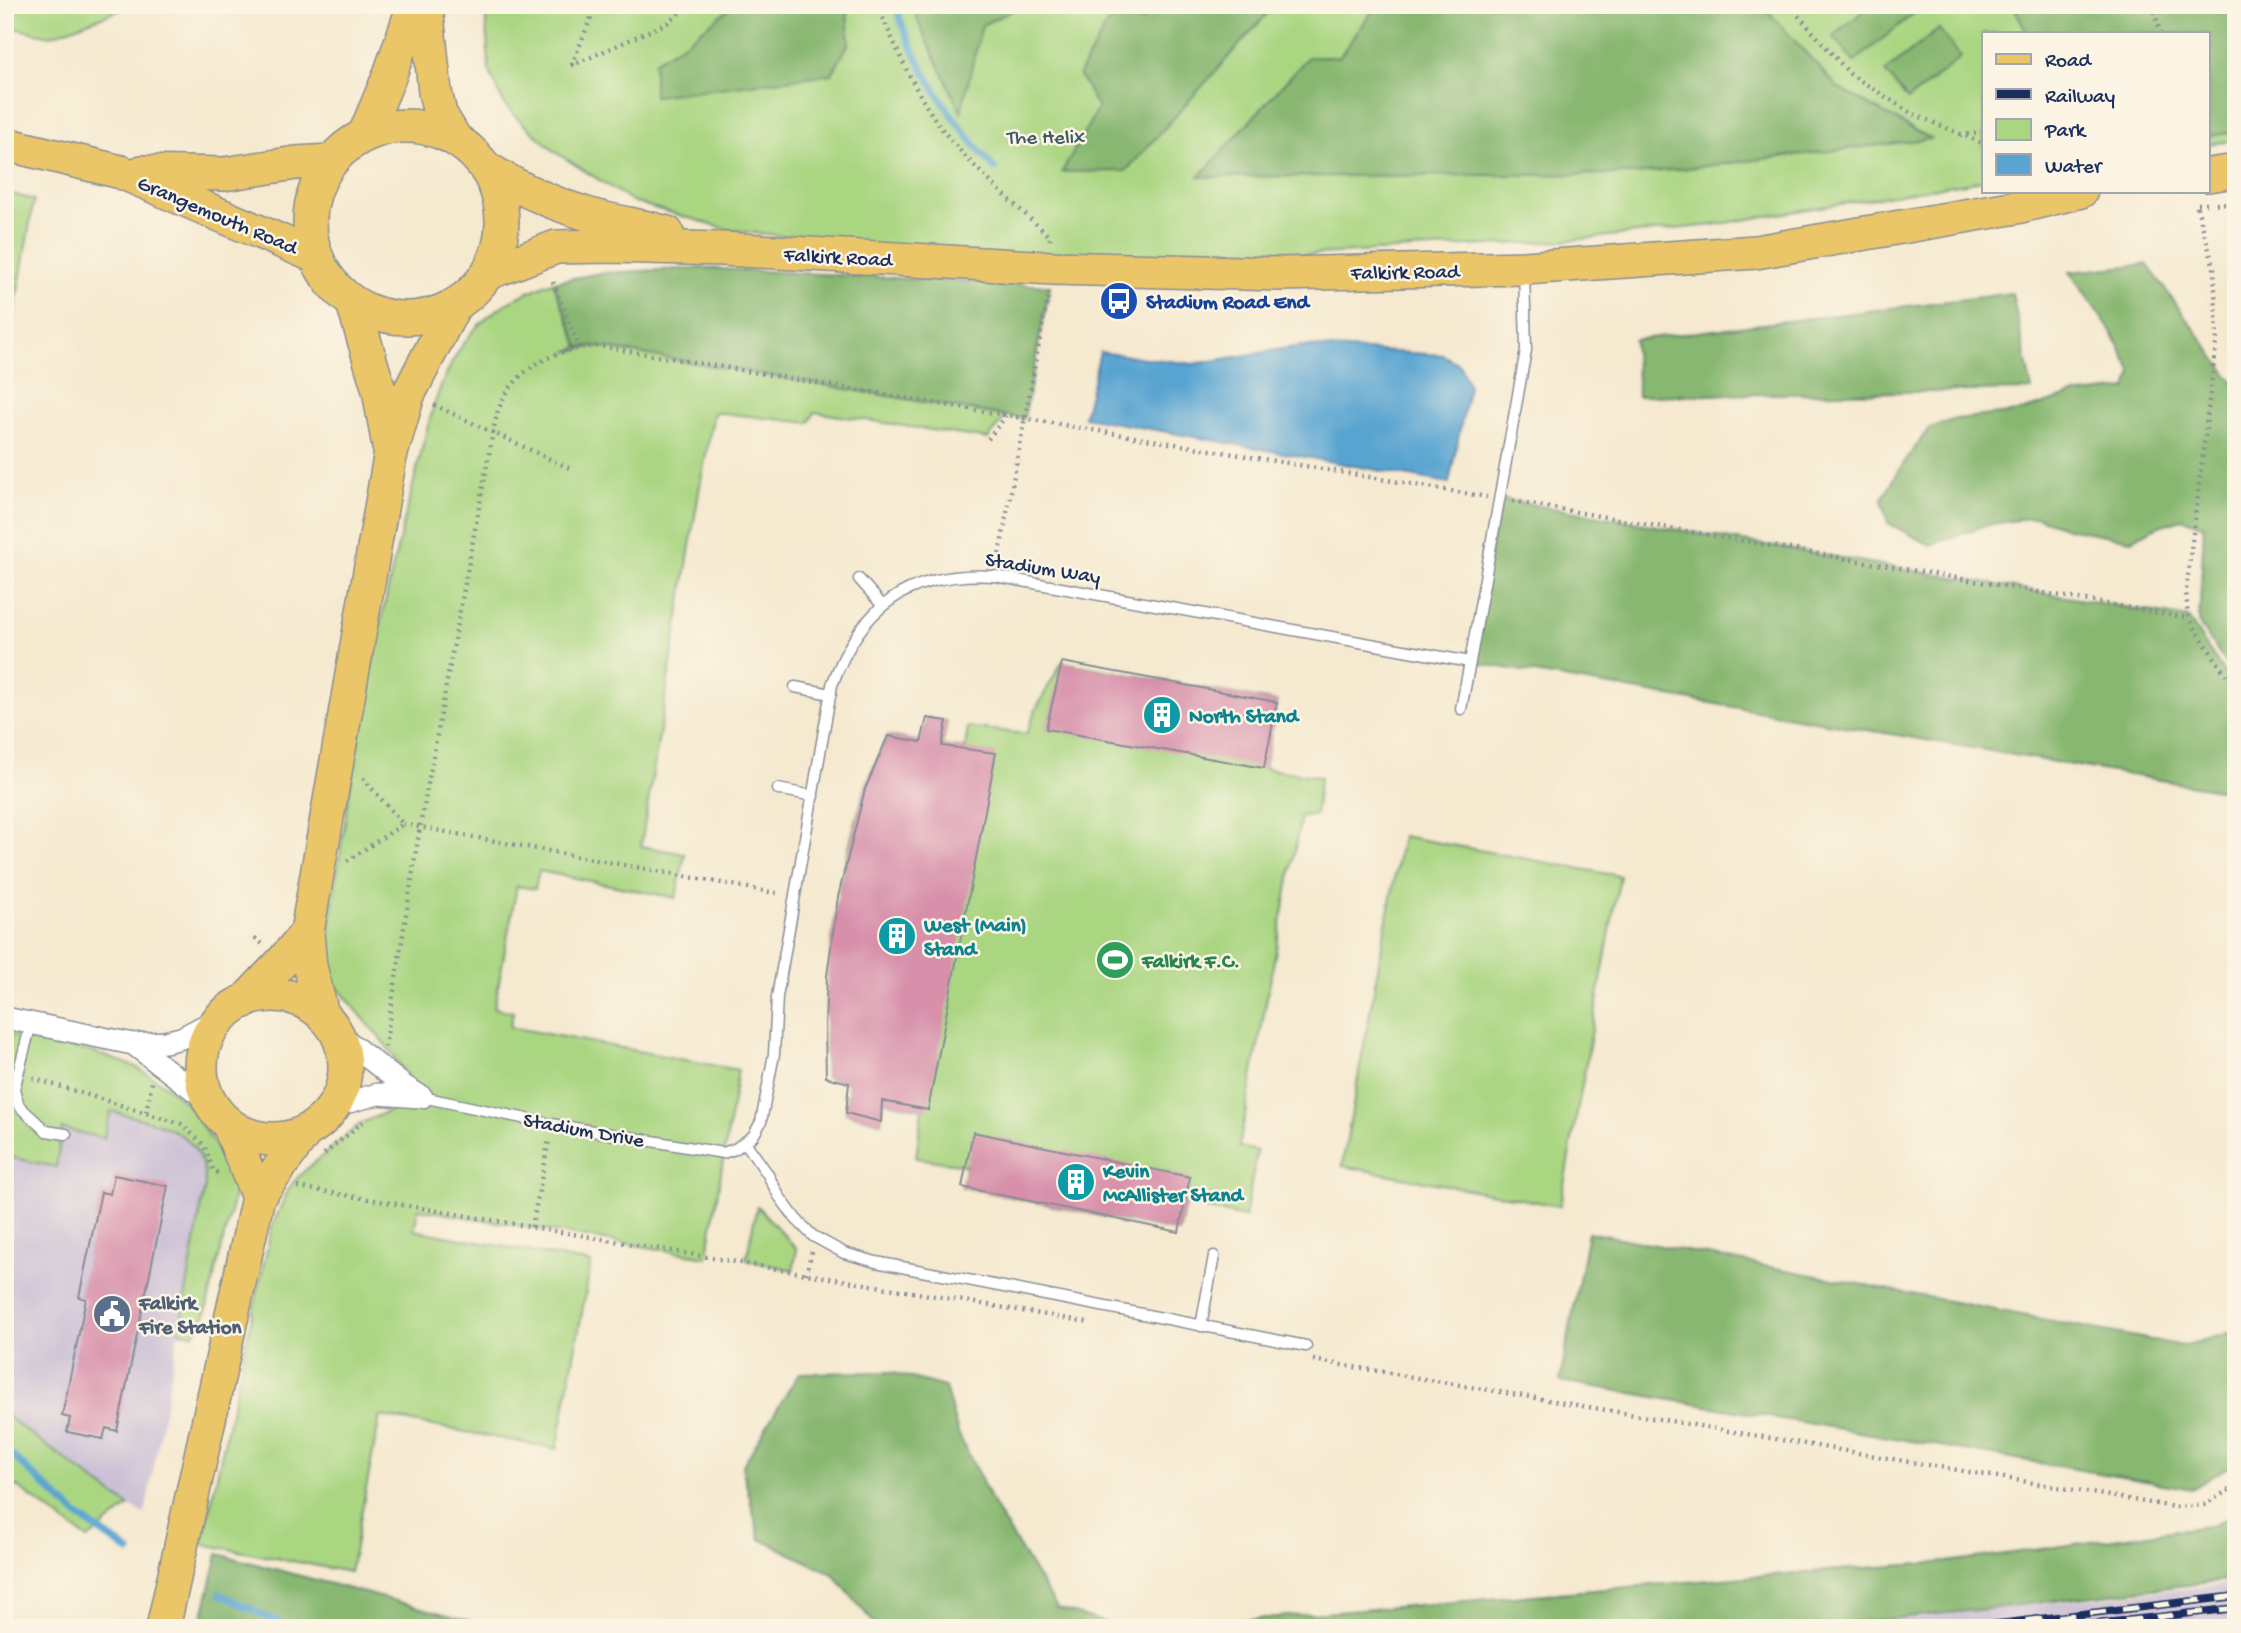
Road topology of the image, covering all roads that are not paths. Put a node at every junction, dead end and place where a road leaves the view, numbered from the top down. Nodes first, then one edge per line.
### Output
1 (414, 5) edge
2 (426, 5) edge
3 (365, 134) junction
4 (455, 139) junction
5 (5, 144) edge
6 (331, 160) junction
7 (486, 168) junction
8 (2236, 171) edge
9 (121, 172) junction
10 (2210, 186) edge
11 (2077, 192) edge
12 (723, 249) junction
13 (315, 256) junction
14 (1524, 268) junction
15 (488, 273) junction
16 (353, 303) junction
17 (454, 306) junction
18 (390, 457) junction
19 (859, 579) dead end
20 (883, 606) junction
21 (1470, 662) junction
22 (795, 687) dead end
23 (831, 694) junction
24 (1461, 709) dead end
25 (778, 789) dead end
26 (813, 796) junction
27 (307, 932) junction
28 (233, 1009) junction
29 (5, 1018) edge
30 (31, 1024) junction
31 (330, 1024) junction
32 (133, 1044) junction
33 (422, 1097) junction
34 (334, 1106) junction
35 (220, 1113) junction
36 (66, 1134) dead end
37 (745, 1143) junction
38 (313, 1144) junction
39 (258, 1197) junction
40 (1214, 1256) dead end
41 (1201, 1326) junction
42 (1306, 1346) dead end
43 (163, 1628) edge

1 - 3 main road
2 - 4 main road
3 - 4 main road
3 - 6 main road
4 - 7 main road
5 - 9 main road, Grangemouth Road
6 - 9 main road, Grangemouth Road
6 - 13 main road
7 - 12 main road, Falkirk Road
7 - 15 main road
8 - 10 main road
9 - 13 main road, Grangemouth Road
11 - 14 main road, Falkirk Road
12 - 14 main road, Falkirk Road
12 - 15 main road, Falkirk Road
13 - 16 main road
14 - 21 lane
15 - 17 main road
16 - 17 main road
16 - 18 main road
17 - 18 main road
18 - 27 main road
19 - 20 lane
20 - 21 lane, Stadium Way
20 - 23 lane, Stadium Way
21 - 24 lane
22 - 23 lane
23 - 26 lane, Stadium Way
25 - 26 lane
26 - 37 lane, Stadium Way
27 - 28 main road
27 - 31 main road
28 - 31 main road
28 - 32 street
28 - 35 main road
29 - 30 street
30 - 32 street
30 - 36 lane
31 - 33 street, Stadium Drive
31 - 34 main road
32 - 35 street
33 - 34 street, Stadium Drive
33 - 37 lane, Stadium Drive
34 - 38 main road
35 - 38 main road
35 - 39 main road
37 - 41 lane
38 - 39 main road
39 - 43 main road
40 - 41 lane
41 - 42 lane

